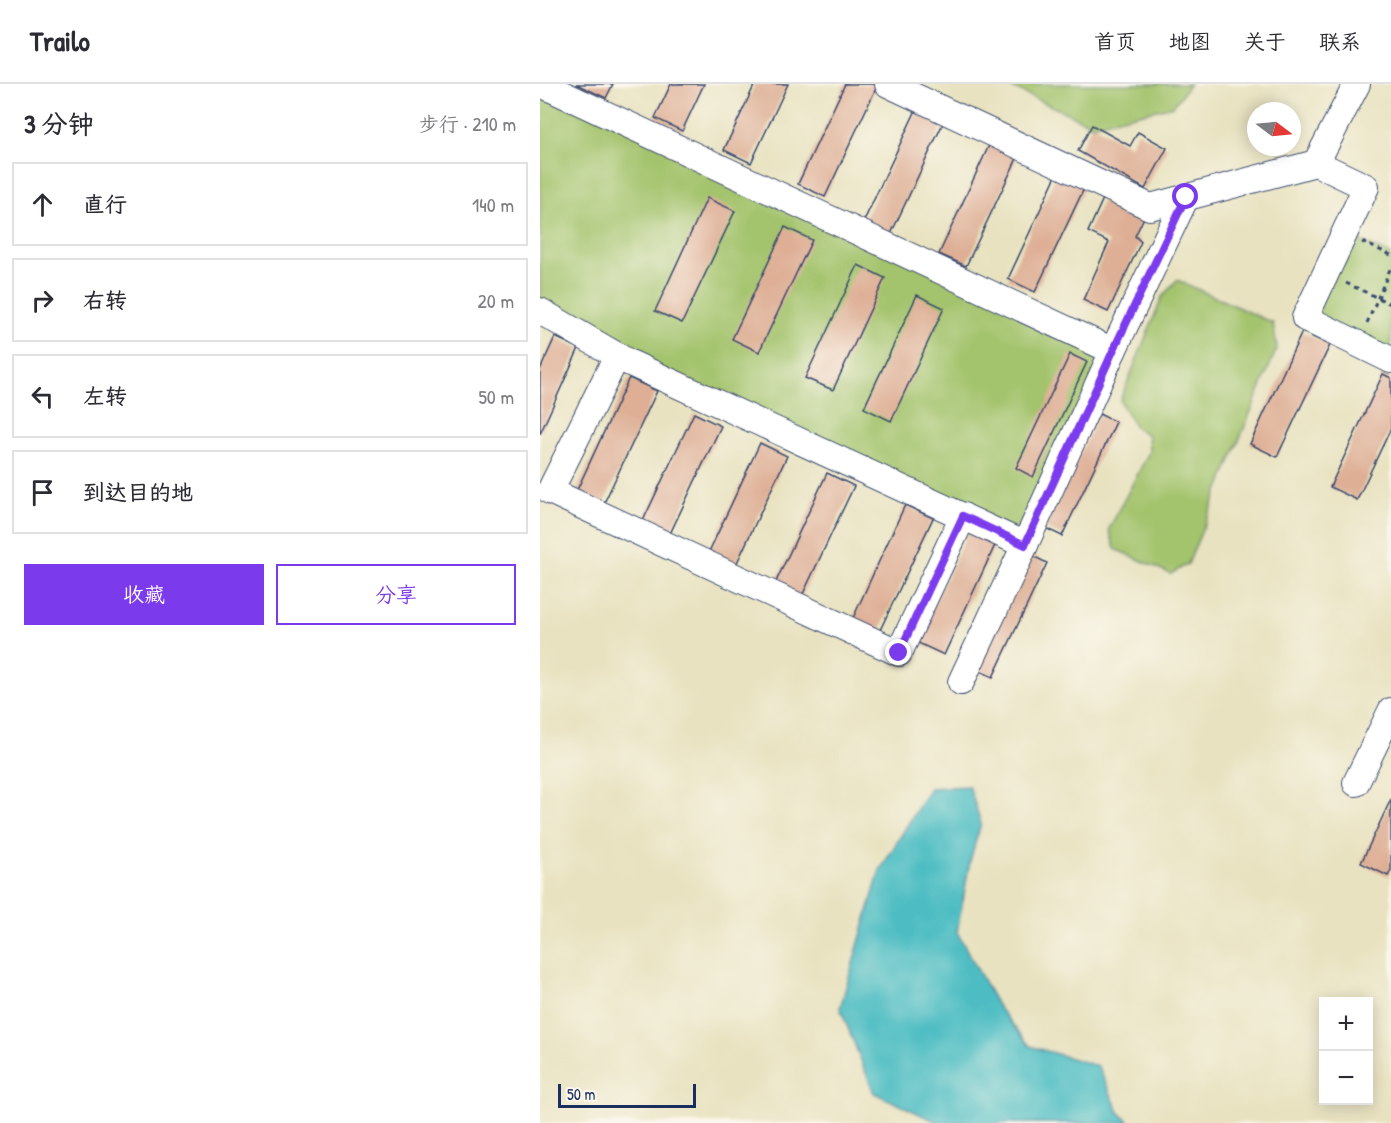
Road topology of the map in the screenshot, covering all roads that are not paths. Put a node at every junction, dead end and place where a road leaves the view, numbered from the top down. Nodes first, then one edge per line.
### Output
1 (541, 84) edge
2 (888, 84) edge
3 (1357, 84) edge
4 (1316, 163) junction
5 (1186, 197) junction
6 (540, 311) edge
7 (1113, 351) junction
8 (617, 356) junction
9 (1391, 360) edge
10 (963, 516) junction
11 (1025, 545) junction
12 (961, 682) dead end
13 (1391, 711) edge
14 (1356, 783) dead end

1 - 7 lane
2 - 5 lane
3 - 4 lane
4 - 5 lane
4 - 9 lane
5 - 7 lane
6 - 8 lane
7 - 11 lane
8 - 10 lane
8 - 10 lane
10 - 11 lane
11 - 12 lane
13 - 14 lane

